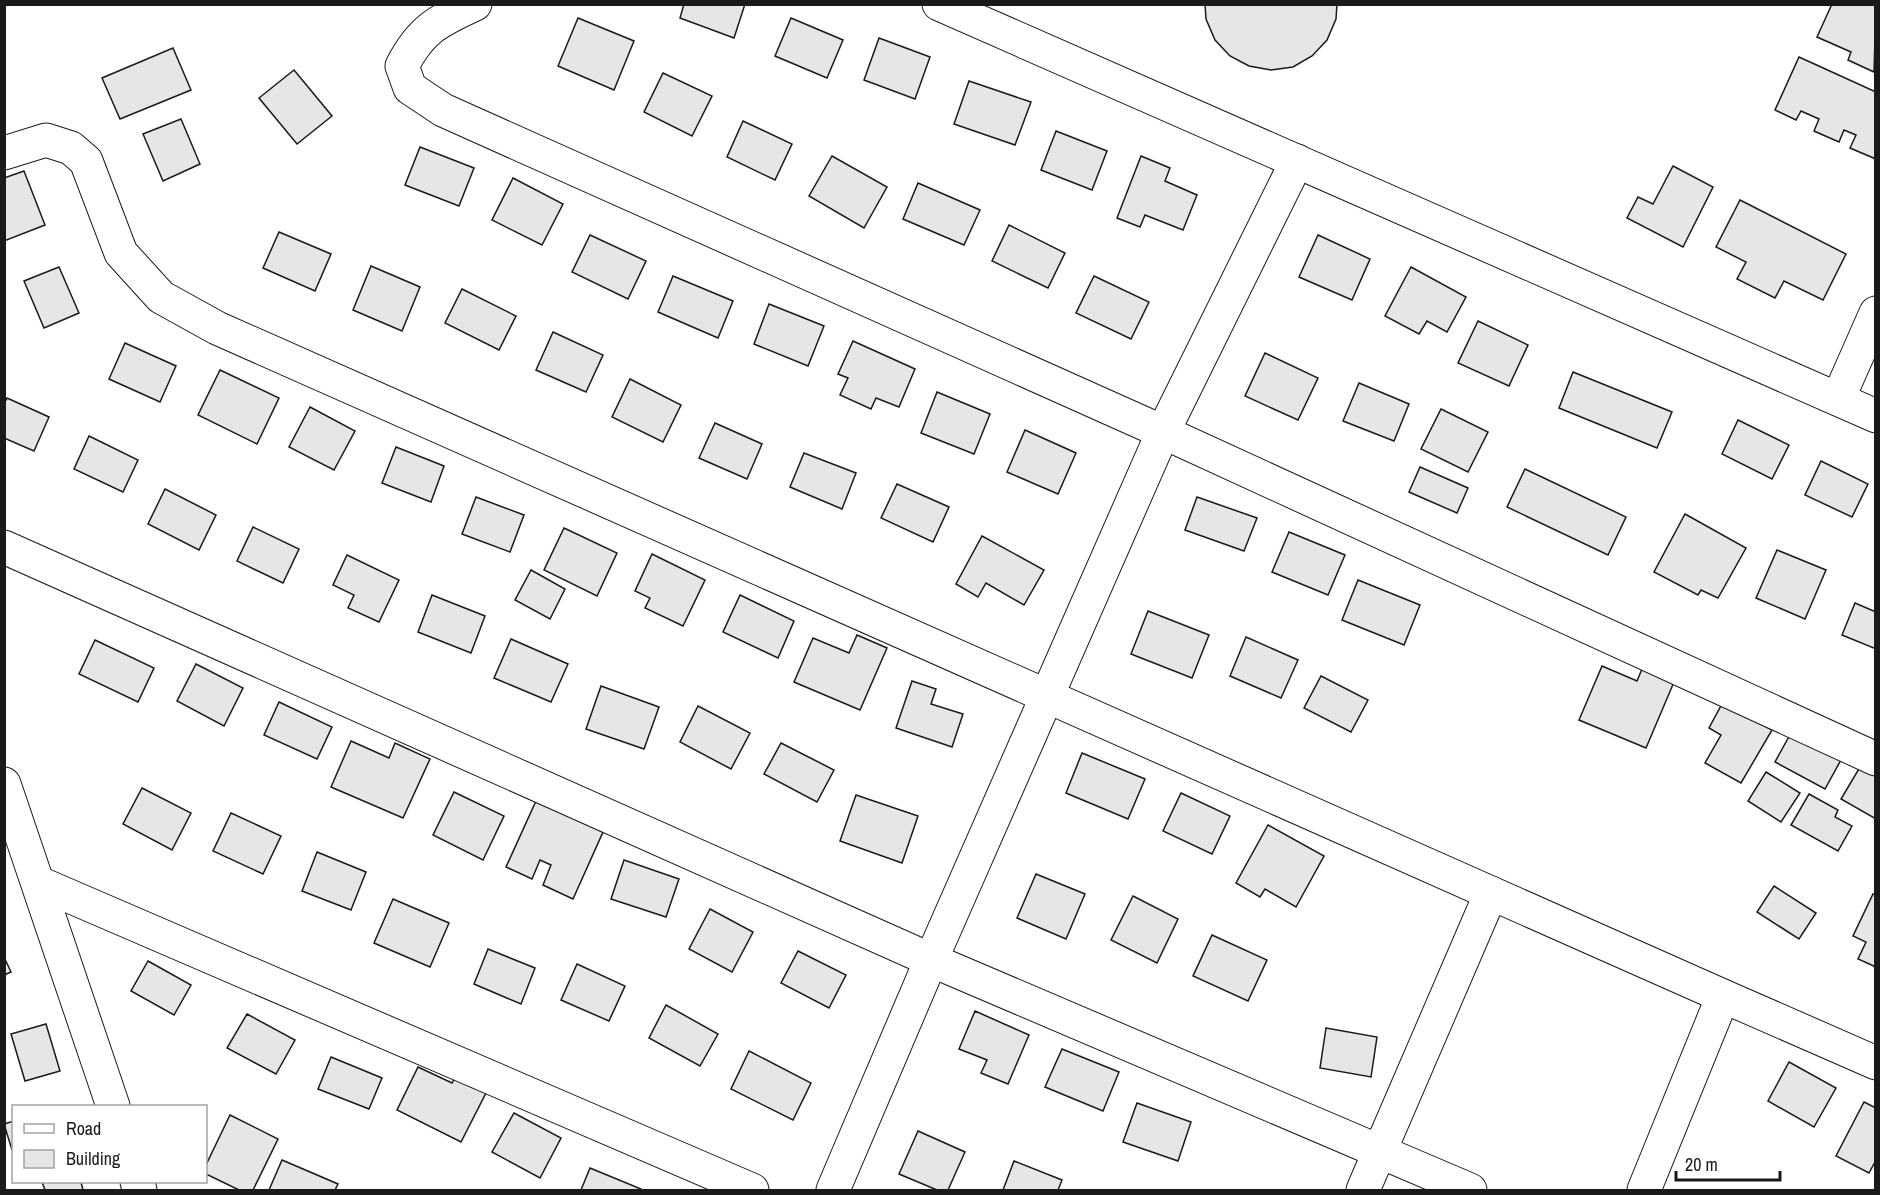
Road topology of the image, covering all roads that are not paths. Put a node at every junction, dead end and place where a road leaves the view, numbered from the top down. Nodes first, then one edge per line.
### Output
1 (475, 4) edge
2 (939, 4) edge
3 (4, 153) edge
4 (1298, 161) junction
5 (1875, 312) edge
6 (1838, 399) junction
7 (1875, 416) edge
8 (1163, 432) junction
9 (4, 547) edge
10 (1048, 694) junction
11 (1875, 759) edge
12 (4, 784) edge
13 (39, 883) junction
14 (1491, 893) junction
15 (931, 960) junction
16 (1723, 996) junction
17 (1875, 1063) edge
18 (112, 1105) edge
19 (1381, 1151) junction
20 (752, 1191) edge
21 (833, 1191) edge
22 (1362, 1191) edge
23 (1470, 1191) edge
24 (1644, 1191) edge

1 - 8 street
2 - 4 street
3 - 10 street
4 - 6 street
4 - 8 street
5 - 6 street
6 - 7 street
8 - 10 street
8 - 11 street
9 - 15 street
10 - 14 street
10 - 15 street
12 - 13 street
13 - 18 street
13 - 20 street
14 - 16 street
14 - 19 street
15 - 19 street
15 - 21 street
16 - 17 street
16 - 24 street
19 - 22 street
19 - 23 street

